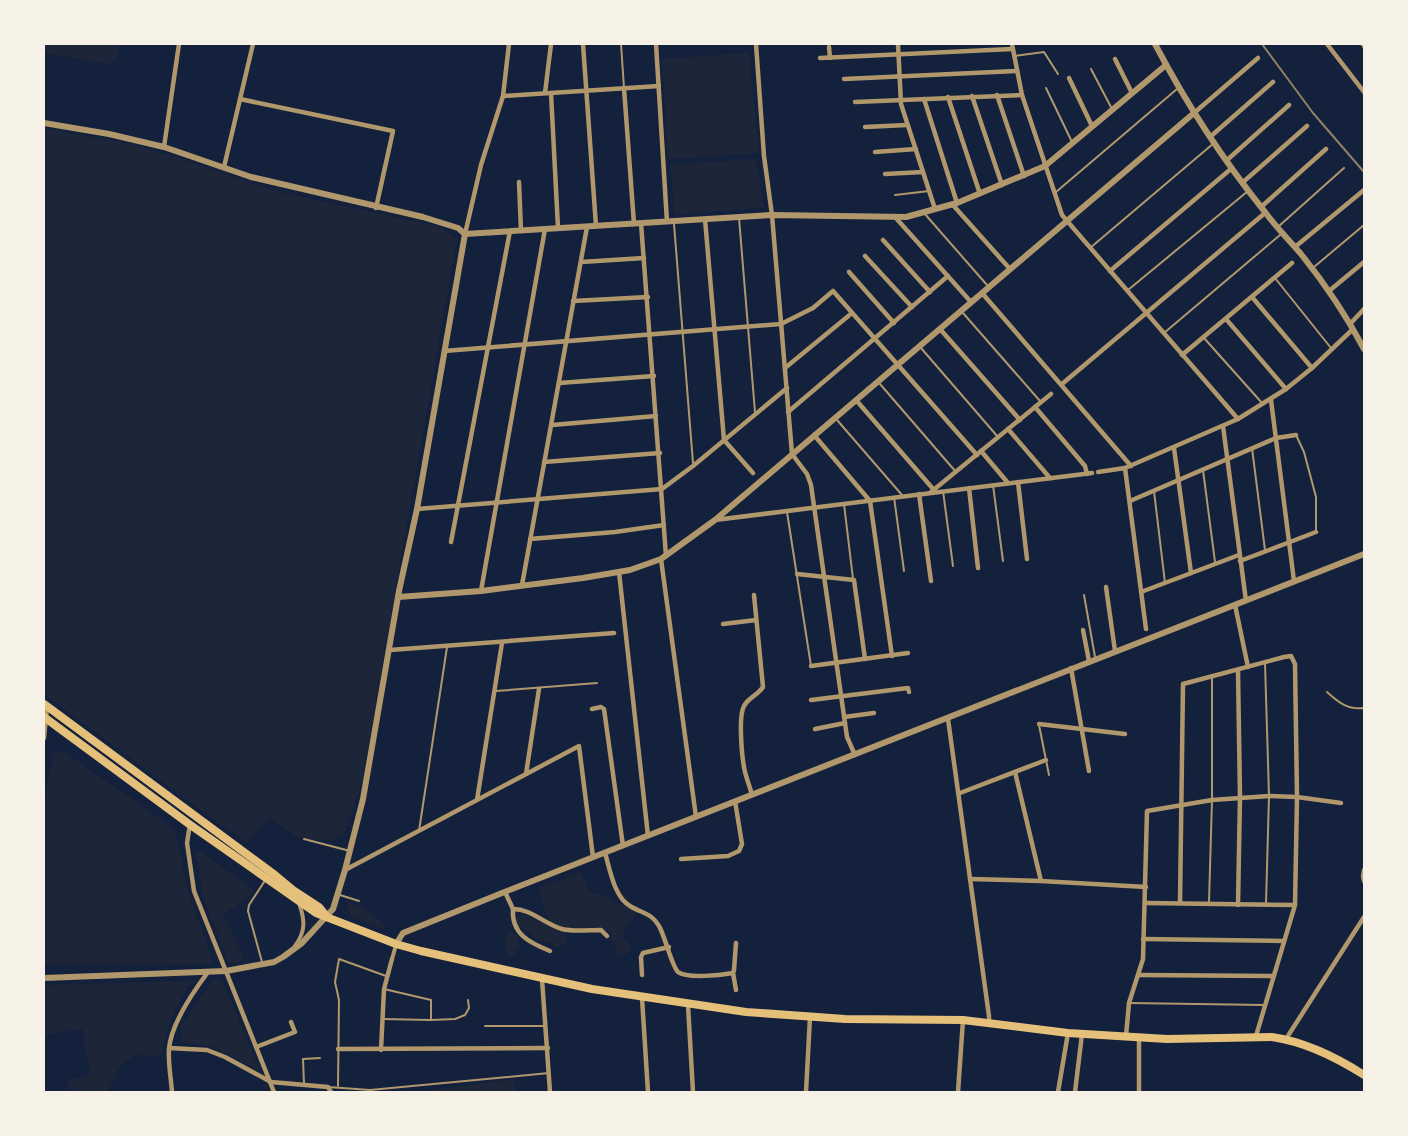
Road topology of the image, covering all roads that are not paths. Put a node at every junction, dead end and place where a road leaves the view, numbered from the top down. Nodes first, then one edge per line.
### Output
1 (179, 44) edge
2 (253, 44) edge
3 (509, 44) edge
4 (551, 44) edge
5 (583, 44) edge
6 (621, 44) edge
7 (656, 44) edge
8 (756, 44) edge
9 (898, 44) edge
10 (1155, 44) edge
11 (1327, 44) edge
12 (1361, 44) edge
13 (1012, 46) edge
14 (829, 47) dead end
15 (1365, 48) edge
16 (899, 55) junction
17 (1013, 56) junction
18 (820, 58) dead end
19 (830, 58) junction
20 (1258, 58) dead end
21 (1115, 59) dead end
22 (1166, 65) junction
23 (1091, 69) dead end
24 (1016, 71) junction
25 (1058, 74) dead end
26 (899, 76) junction
27 (1068, 78) dead end
28 (844, 79) dead end
29 (1273, 82) dead end
30 (659, 86) junction
31 (1179, 87) junction
32 (624, 88) junction
33 (1046, 88) dead end
34 (586, 91) junction
35 (1365, 92) edge
36 (548, 93) junction
37 (1132, 93) junction
38 (1022, 94) junction
39 (997, 95) junction
40 (503, 96) junction
41 (972, 96) junction
42 (948, 97) junction
43 (240, 99) junction
44 (924, 99) junction
45 (901, 100) junction
46 (855, 102) dead end
47 (1289, 105) dead end
48 (1112, 109) junction
49 (1194, 112) junction
50 (44, 123) edge
51 (907, 125) junction
52 (1092, 126) junction
53 (1306, 126) dead end
54 (865, 127) dead end
55 (1212, 140) junction
56 (1072, 142) junction
57 (164, 147) junction
58 (916, 149) junction
59 (1326, 149) dead end
60 (875, 152) dead end
61 (1226, 161) junction
62 (1045, 166) junction
63 (224, 167) junction
64 (1232, 168) junction
65 (1344, 168) dead end
66 (923, 172) junction
67 (885, 174) dead end
68 (1024, 176) junction
69 (519, 182) dead end
70 (1242, 183) junction
71 (1002, 185) junction
72 (1364, 190) edge
73 (929, 191) junction
74 (1248, 191) junction
75 (1054, 193) junction
76 (980, 194) junction
77 (895, 195) dead end
78 (954, 203) junction
79 (376, 207) junction
80 (935, 209) junction
81 (1263, 210) junction
82 (924, 213) junction
83 (772, 215) junction
84 (895, 217) junction
85 (739, 218) junction
86 (705, 219) junction
87 (670, 221) junction
88 (1066, 221) junction
89 (638, 224) junction
90 (1365, 225) edge
91 (596, 226) junction
92 (587, 227) junction
93 (1278, 227) junction
94 (558, 228) junction
95 (546, 229) junction
96 (510, 231) junction
97 (521, 231) junction
98 (1283, 233) junction
99 (465, 234) junction
100 (883, 240) dead end
101 (1295, 247) junction
102 (1090, 248) junction
103 (865, 256) dead end
104 (644, 258) junction
105 (581, 262) junction
106 (1365, 262) edge
107 (1292, 263) dead end
108 (1010, 269) junction
109 (1312, 269) junction
110 (1110, 271) junction
111 (849, 272) dead end
112 (948, 276) junction
113 (1275, 278) junction
114 (989, 287) junction
115 (1127, 290) junction
116 (1329, 291) junction
117 (930, 292) junction
118 (982, 293) junction
119 (648, 297) junction
120 (1252, 297) junction
121 (573, 301) junction
122 (971, 302) junction
123 (912, 307) junction
124 (1365, 309) edge
125 (961, 310) junction
126 (852, 313) junction
127 (1146, 313) junction
128 (1226, 320) junction
129 (894, 323) junction
130 (781, 324) junction
131 (1352, 326) junction
132 (747, 327) junction
133 (715, 329) junction
134 (940, 329) junction
135 (683, 332) junction
136 (1164, 333) junction
137 (651, 334) junction
138 (875, 338) junction
139 (1204, 338) junction
140 (567, 341) junction
141 (525, 345) junction
142 (920, 346) junction
143 (488, 347) junction
144 (1365, 349) edge
145 (1332, 350) junction
146 (444, 351) junction
147 (1182, 355) junction
148 (898, 364) junction
149 (785, 368) junction
150 (1312, 368) junction
151 (654, 376) junction
152 (878, 381) junction
153 (559, 383) junction
154 (1062, 384) junction
155 (787, 388) junction
156 (1286, 389) junction
157 (1051, 394) dead end
158 (856, 400) junction
159 (1271, 400) junction
160 (1041, 402) junction
161 (1263, 405) junction
162 (1035, 407) junction
163 (788, 412) junction
164 (755, 414) junction
165 (656, 416) junction
166 (835, 418) junction
167 (1238, 419) junction
168 (1020, 420) junction
169 (552, 425) junction
170 (1223, 426) junction
171 (1008, 429) junction
172 (814, 435) junction
173 (1296, 435) joint
174 (998, 438) junction
175 (1276, 438) junction
176 (724, 440) junction
177 (1174, 448) junction
178 (1252, 448) junction
179 (660, 453) junction
180 (979, 453) junction
181 (792, 454) junction
182 (1227, 459) junction
183 (544, 462) junction
184 (693, 466) junction
185 (1131, 466) junction
186 (1125, 468) junction
187 (1203, 470) junction
188 (956, 472) junction
189 (1098, 472) dead end
190 (753, 473) dead end
191 (1050, 478) junction
192 (1179, 480) junction
193 (1018, 482) junction
194 (1008, 483) junction
195 (993, 485) junction
196 (969, 488) junction
197 (662, 489) junction
198 (933, 491) junction
199 (943, 491) junction
200 (1154, 491) junction
201 (919, 494) junction
202 (903, 496) junction
203 (894, 497) junction
204 (537, 498) junction
205 (870, 501) junction
206 (1130, 501) junction
207 (497, 502) junction
208 (844, 504) junction
209 (458, 506) junction
210 (417, 508) junction
211 (814, 508) junction
212 (787, 512) junction
213 (715, 520) junction
214 (664, 525) junction
215 (1316, 532) joint
216 (530, 539) junction
217 (451, 542) dead end
218 (1290, 542) junction
219 (1265, 552) junction
220 (1365, 554) edge
221 (1239, 555) junction
222 (664, 557) junction
223 (1027, 559) dead end
224 (1003, 561) dead end
225 (1240, 561) junction
226 (1215, 564) junction
227 (953, 566) dead end
228 (978, 568) dead end
229 (904, 571) dead end
230 (619, 572) junction
231 (1191, 573) junction
232 (797, 574) junction
233 (825, 577) junction
234 (854, 580) junction
235 (931, 581) dead end
236 (1294, 581) junction
237 (1165, 583) junction
238 (522, 585) junction
239 (1106, 587) dead end
240 (481, 591) junction
241 (1141, 592) junction
242 (754, 595) dead end
243 (1084, 595) dead end
244 (398, 597) junction
245 (1246, 601) junction
246 (1235, 605) junction
247 (756, 620) junction
248 (723, 624) dead end
249 (1146, 629) dead end
250 (1083, 630) dead end
251 (614, 633) dead end
252 (502, 643) junction
253 (447, 647) junction
254 (390, 650) junction
255 (1115, 651) junction
256 (908, 653) dead end
257 (892, 656) junction
258 (865, 659) junction
259 (1092, 660) junction
260 (836, 663) junction
261 (1265, 663) junction
262 (812, 666) joint
263 (1248, 667) junction
264 (1071, 668) junction
265 (1238, 670) junction
266 (1212, 677) junction
267 (597, 683) dead end
268 (539, 689) junction
269 (494, 692) junction
270 (1327, 692) dead end
271 (909, 693) dead end
272 (841, 697) junction
273 (812, 700) dead end
274 (46, 706) edge
275 (1365, 708) edge
276 (592, 709) dead end
277 (874, 713) dead end
278 (45, 718) edge
279 (948, 719) junction
280 (844, 720) junction
281 (1039, 724) joint
282 (815, 729) dead end
283 (1082, 729) junction
284 (1125, 734) dead end
285 (44, 738) edge
286 (855, 754) junction
287 (1046, 760) junction
288 (1089, 771) dead end
289 (1015, 772) junction
290 (526, 774) junction
291 (1049, 775) dead end
292 (960, 793) junction
293 (753, 795) junction
294 (1269, 796) junction
295 (1240, 797) junction
296 (1297, 797) junction
297 (477, 800) junction
298 (1212, 800) junction
299 (735, 801) junction
300 (1341, 803) dead end
301 (1183, 804) junction
302 (195, 815) junction
303 (696, 817) junction
304 (189, 825) junction
305 (420, 831) junction
306 (648, 836) junction
307 (304, 839) dead end
308 (623, 846) junction
309 (350, 851) junction
310 (605, 853) junction
311 (593, 857) junction
312 (681, 859) dead end
313 (345, 870) junction
314 (1365, 870) edge
315 (266, 879) junction
316 (970, 879) junction
317 (1041, 881) junction
318 (1365, 881) edge
319 (1146, 886) junction
320 (505, 892) junction
321 (338, 894) junction
322 (359, 901) dead end
323 (298, 902) junction
324 (1146, 903) junction
325 (1180, 903) junction
326 (1209, 904) junction
327 (1238, 904) junction
328 (1266, 905) junction
329 (1295, 905) junction
330 (513, 909) junction
331 (327, 917) junction
332 (1365, 917) edge
333 (607, 936) dead end
334 (1143, 939) junction
335 (1284, 941) junction
336 (736, 943) dead end
337 (396, 944) junction
338 (669, 947) junction
339 (549, 951) dead end
340 (291, 952) junction
341 (392, 959) joint
342 (263, 964) junction
343 (226, 971) junction
344 (207, 972) junction
345 (732, 973) junction
346 (642, 975) dead end
347 (1139, 975) junction
348 (387, 976) junction
349 (1274, 976) junction
350 (44, 978) edge
351 (542, 979) junction
352 (384, 989) junction
353 (736, 990) dead end
354 (642, 998) junction
355 (468, 1000) dead end
356 (1130, 1003) junction
357 (688, 1005) junction
358 (1264, 1005) junction
359 (810, 1017) junction
360 (382, 1019) junction
361 (431, 1020) junction
362 (963, 1020) junction
363 (291, 1022) dead end
364 (989, 1023) junction
365 (485, 1026) dead end
366 (546, 1026) junction
367 (1068, 1033) junction
368 (1083, 1034) junction
369 (1126, 1036) junction
370 (1256, 1036) junction
371 (1139, 1037) junction
372 (1286, 1039) junction
373 (256, 1047) junction
374 (169, 1048) junction
375 (548, 1048) junction
376 (338, 1049) junction
377 (381, 1050) junction
378 (320, 1058) dead end
379 (549, 1073) junction
380 (1365, 1075) edge
381 (271, 1082) junction
382 (304, 1084) junction
383 (338, 1086) junction
384 (328, 1087) junction
385 (172, 1092) edge
386 (274, 1092) edge
387 (331, 1092) edge
388 (550, 1092) edge
389 (648, 1092) edge
390 (693, 1092) edge
391 (806, 1092) edge
392 (958, 1092) edge
393 (1058, 1092) edge
394 (1075, 1092) edge
395 (1139, 1092) edge

1 - 57 street
2 - 43 street
3 - 40 street
4 - 36 street
5 - 34 street
6 - 32 lane
7 - 30 street
8 - 83 street
9 - 16 street
10 - 22 street
11 - 35 street
12 - 15 lane
13 - 16 street
13 - 17 street
14 - 19 street
16 - 19 street
16 - 26 street
17 - 24 street
17 - 25 lane
18 - 19 street
20 - 49 street
21 - 37 street
22 - 31 street
22 - 37 street
23 - 48 lane
24 - 26 street
24 - 38 street
26 - 28 street
26 - 45 street
27 - 52 street
29 - 55 street
30 - 32 street
30 - 87 street
31 - 49 street
31 - 75 lane
32 - 34 street
32 - 89 street
33 - 56 lane
34 - 36 street
34 - 91 street
36 - 40 street
36 - 94 street
37 - 48 street
38 - 39 street
38 - 62 street
39 - 41 street
39 - 68 street
40 - 99 street
41 - 42 street
41 - 71 street
42 - 44 street
42 - 76 street
43 - 63 street
43 - 79 street
44 - 45 street
44 - 78 street
45 - 46 street
45 - 51 street
47 - 61 street
48 - 52 street
49 - 55 street
49 - 88 street
50 - 57 street
51 - 54 street
51 - 58 street
52 - 56 street
53 - 70 street
55 - 61 street
55 - 102 lane
56 - 62 street
57 - 63 street
58 - 60 street
58 - 66 street
59 - 81 street
61 - 64 street
62 - 68 street
62 - 75 street
63 - 79 street
64 - 70 street
64 - 110 street
65 - 93 lane
66 - 67 street
66 - 73 street
68 - 71 street
69 - 97 street
70 - 74 street
71 - 76 street
72 - 101 street
73 - 77 lane
73 - 80 street
74 - 81 street
74 - 115 lane
75 - 88 street
76 - 78 street
78 - 80 street
78 - 108 street
79 - 99 street
80 - 82 street
81 - 93 street
81 - 127 street
82 - 84 street
82 - 114 lane
83 - 84 street
83 - 85 street
83 - 130 street
84 - 112 street
85 - 86 street
85 - 132 lane
86 - 87 street
86 - 133 street
87 - 89 street
87 - 135 lane
88 - 102 street
88 - 108 street
89 - 91 street
89 - 104 street
90 - 109 lane
91 - 92 street
92 - 94 street
92 - 105 street
93 - 98 street
94 - 95 street
95 - 97 street
95 - 141 street
96 - 97 street
96 - 99 street
96 - 143 street
98 - 101 street
98 - 136 lane
99 - 146 street
100 - 117 street
101 - 109 street
102 - 110 street
103 - 123 street
104 - 105 street
104 - 119 street
105 - 121 street
106 - 116 street
107 - 113 street
108 - 114 street
109 - 116 street
110 - 115 street
111 - 129 street
112 - 117 street
112 - 122 street
113 - 120 street
113 - 145 lane
114 - 118 street
115 - 127 street
116 - 131 street
117 - 123 street
118 - 122 street
118 - 154 street
119 - 121 street
119 - 137 street
120 - 128 street
120 - 150 street
121 - 140 street
122 - 125 street
123 - 129 street
124 - 131 street
125 - 134 street
125 - 160 lane
126 - 130 street
126 - 138 street
126 - 149 street
127 - 136 street
127 - 154 street
128 - 139 street
128 - 156 street
129 - 138 street
130 - 132 street
130 - 149 street
131 - 144 street
131 - 145 street
132 - 133 street
132 - 164 lane
133 - 135 street
133 - 176 street
134 - 142 street
134 - 168 street
135 - 137 street
135 - 184 lane
136 - 147 street
137 - 140 street
137 - 151 street
138 - 148 street
138 - 163 street
139 - 147 street
139 - 161 lane
140 - 141 street
140 - 153 street
141 - 143 street
141 - 207 street
142 - 148 street
142 - 174 lane
143 - 146 street
143 - 209 street
145 - 150 street
146 - 210 street
147 - 167 street
148 - 152 street
148 - 180 street
149 - 155 street
150 - 156 street
151 - 153 street
151 - 165 street
152 - 158 street
152 - 188 lane
153 - 169 street
154 - 185 street
155 - 163 street
155 - 164 street
156 - 159 street
157 - 160 street
158 - 166 street
158 - 198 street
159 - 161 street
159 - 175 street
160 - 162 street
161 - 167 street
162 - 168 street
162 - 191 street
163 - 181 street
164 - 176 street
165 - 169 street
165 - 179 street
166 - 172 street
166 - 202 lane
167 - 170 street
168 - 171 street
169 - 183 street
170 - 177 street
170 - 182 street
171 - 174 street
171 - 191 street
172 - 181 street
172 - 205 street
173 - 175 street
173 - 215 lane
174 - 180 street
175 - 178 street
175 - 218 street
176 - 184 street
176 - 190 street
177 - 185 street
177 - 192 street
178 - 182 street
178 - 219 lane
179 - 183 street
179 - 197 street
180 - 188 street
180 - 194 street
181 - 211 street
181 - 213 street
182 - 187 street
182 - 221 street
183 - 204 street
184 - 197 street
185 - 186 street
186 - 189 street
186 - 206 street
187 - 192 street
187 - 226 lane
188 - 198 street
191 - 193 street
192 - 200 street
192 - 231 street
193 - 194 street
193 - 223 street
194 - 195 street
195 - 196 street
195 - 224 lane
196 - 199 street
196 - 228 street
197 - 204 street
197 - 214 street
198 - 199 street
198 - 201 street
199 - 227 lane
200 - 206 street
200 - 237 lane
201 - 202 street
201 - 235 street
202 - 203 street
203 - 205 street
203 - 229 lane
204 - 207 street
204 - 216 street
205 - 208 street
205 - 257 street
206 - 241 street
207 - 209 street
207 - 240 street
208 - 211 street
208 - 234 lane
209 - 210 street
209 - 217 street
210 - 244 street
211 - 212 street
211 - 233 street
212 - 213 street
212 - 232 lane
213 - 222 street
214 - 216 street
214 - 222 street
215 - 218 street
216 - 238 street
218 - 219 street
218 - 236 street
219 - 225 street
220 - 236 street
221 - 225 street
221 - 226 street
222 - 230 street
222 - 303 street
225 - 245 street
226 - 231 street
230 - 238 street
230 - 306 street
231 - 237 street
232 - 233 street
232 - 262 lane
233 - 234 street
233 - 260 street
234 - 258 street
236 - 245 street
237 - 241 street
238 - 240 street
239 - 255 street
240 - 244 street
241 - 249 street
242 - 247 street
243 - 259 lane
244 - 254 street
245 - 246 street
246 - 255 street
246 - 263 street
247 - 248 street
247 - 293 street
250 - 259 street
251 - 252 street
252 - 253 street
252 - 269 street
253 - 254 street
253 - 305 lane
254 - 309 street
255 - 259 street
256 - 257 street
257 - 258 street
258 - 260 street
259 - 264 street
260 - 262 street
260 - 272 street
261 - 263 street
261 - 294 lane
261 - 296 street
263 - 265 street
264 - 279 street
264 - 283 street
265 - 266 street
265 - 295 street
266 - 298 lane
266 - 301 street
267 - 268 lane
268 - 269 lane
268 - 290 street
269 - 297 street
270 - 275 lane
271 - 272 street
272 - 273 street
272 - 280 street
274 - 278 street
274 - 302 highway
276 - 308 street
277 - 280 street
278 - 285 street
278 - 304 highway
279 - 286 street
279 - 292 street
280 - 282 street
280 - 286 street
281 - 283 street
281 - 287 lane
283 - 284 street
283 - 288 street
286 - 293 street
287 - 289 street
287 - 291 lane
289 - 292 street
289 - 317 street
290 - 297 street
290 - 311 street
292 - 316 street
293 - 299 street
294 - 295 street
294 - 296 street
294 - 328 lane
295 - 298 street
295 - 327 street
296 - 300 street
296 - 329 street
297 - 305 street
298 - 301 street
298 - 326 lane
299 - 303 street
299 - 312 street
301 - 319 street
301 - 325 street
302 - 304 street
302 - 331 highway
303 - 306 street
304 - 315 highway
304 - 343 street
305 - 313 street
306 - 308 street
307 - 309 lane
308 - 310 street
309 - 313 street
310 - 311 street
310 - 338 street
311 - 320 street
313 - 321 street
314 - 318 street
315 - 323 highway
315 - 342 lane
316 - 317 street
316 - 364 street
317 - 319 street
319 - 324 street
320 - 330 street
320 - 337 street
321 - 322 lane
321 - 331 street
323 - 331 highway
323 - 340 street
324 - 325 street
324 - 334 street
325 - 326 street
326 - 327 street
327 - 328 street
328 - 329 street
329 - 335 street
330 - 333 street
330 - 339 street
331 - 337 highway
331 - 340 street
332 - 372 street
334 - 335 street
334 - 347 street
335 - 349 street
336 - 345 street
337 - 341 street
337 - 351 highway
338 - 345 street
338 - 346 street
340 - 342 street
341 - 348 street
342 - 343 street
343 - 344 street
343 - 373 street
344 - 350 street
344 - 374 street
345 - 353 street
347 - 349 street
347 - 356 street
348 - 352 street
348 - 376 lane
349 - 358 street
351 - 354 highway
351 - 366 street
352 - 360 street
352 - 361 lane
354 - 357 highway
354 - 389 street
355 - 361 lane
356 - 358 lane
356 - 369 street
357 - 359 highway
357 - 390 street
358 - 370 street
359 - 362 highway
359 - 391 street
360 - 361 lane
360 - 377 street
362 - 364 highway
362 - 392 street
363 - 373 street
364 - 367 highway
365 - 366 lane
366 - 375 street
367 - 368 highway
367 - 393 street
368 - 369 highway
368 - 394 street
369 - 371 highway
370 - 371 highway
370 - 372 highway
371 - 395 street
372 - 380 highway
373 - 381 street
374 - 381 street
374 - 385 street
375 - 377 street
375 - 379 street
376 - 377 street
376 - 383 lane
378 - 382 lane
379 - 383 lane
379 - 388 street
381 - 382 street
381 - 386 street
382 - 384 street
383 - 384 lane
384 - 387 street

